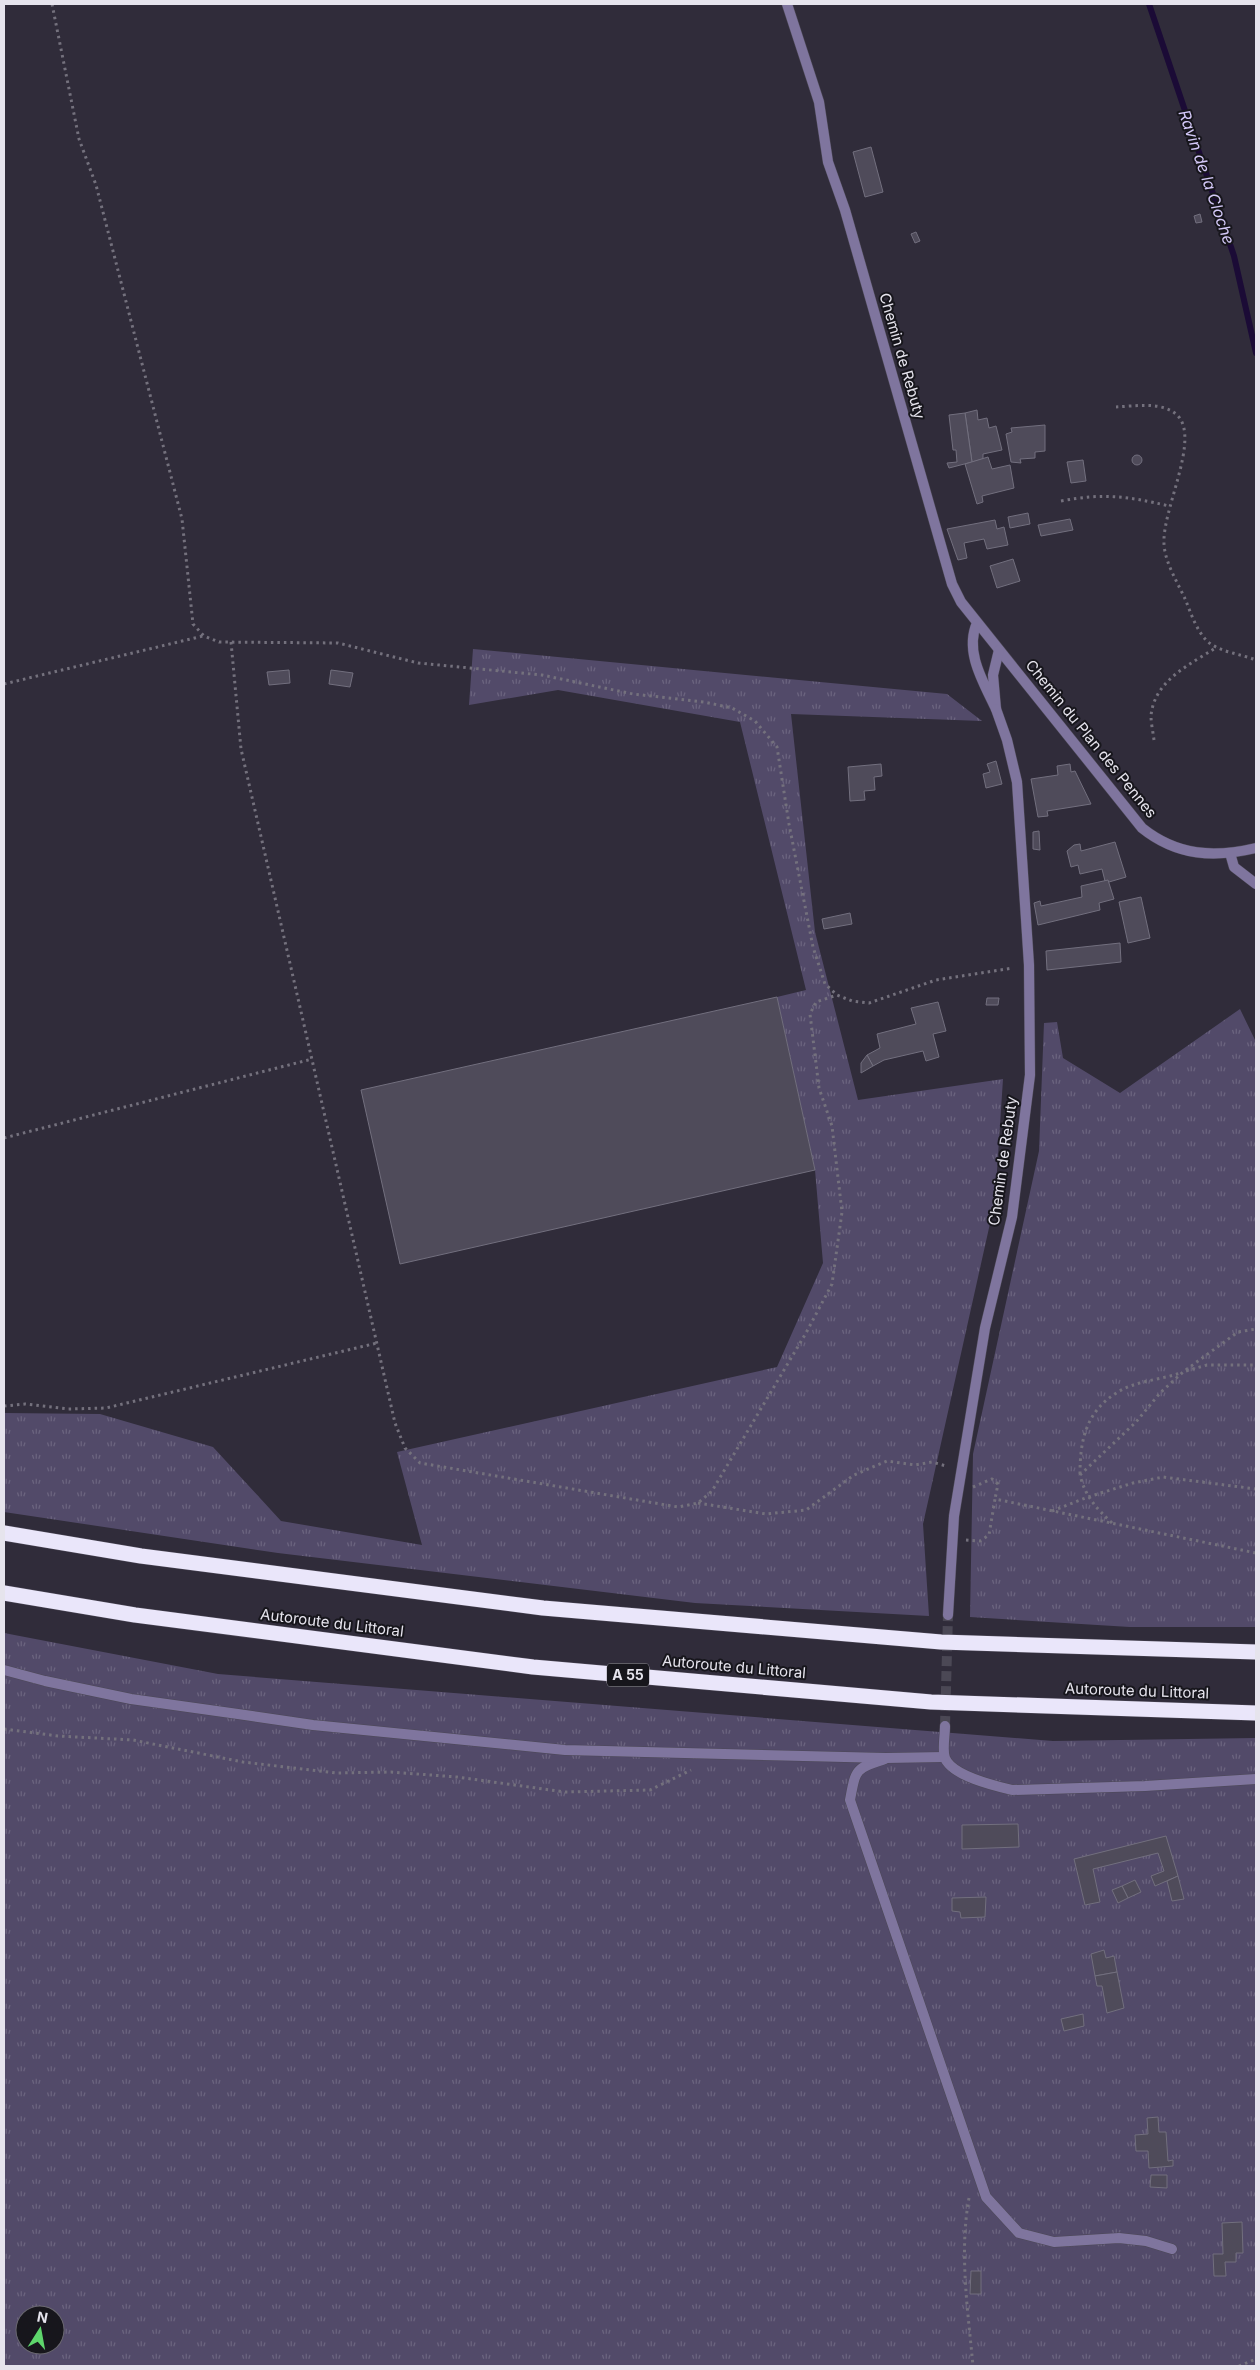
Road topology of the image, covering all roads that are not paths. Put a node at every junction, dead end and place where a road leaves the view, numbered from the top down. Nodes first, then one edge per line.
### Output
1 (787, 4) edge
2 (977, 623) junction
3 (998, 650) junction
4 (996, 709) junction
5 (1256, 848) edge
6 (1230, 853) junction
7 (1256, 884) edge
8 (4, 1533) edge
9 (4, 1593) edge
10 (948, 1615) tunnel mouth
11 (1256, 1652) edge
12 (4, 1670) edge
13 (1256, 1713) edge
14 (945, 1726) tunnel mouth
15 (944, 1757) junction
16 (886, 1758) junction
17 (1256, 1779) edge
18 (1172, 2248) dead end

1 - 2 street, Chemin de Rebuty
2 - 3 street, Chemin du Plan des Pennes
2 - 4 street, Chemin de Rebuty
3 - 4 street, Chemin de Rebuty
3 - 6 street, Chemin du Plan des Pennes
4 - 10 street, Chemin de Rebuty
5 - 6 street, Chemin du Plan des Pennes
6 - 7 street
8 - 11 highway
9 - 13 highway, Autoroute du Littoral / A 55
12 - 16 street
14 - 15 street
15 - 16 street
15 - 17 street
16 - 18 street

